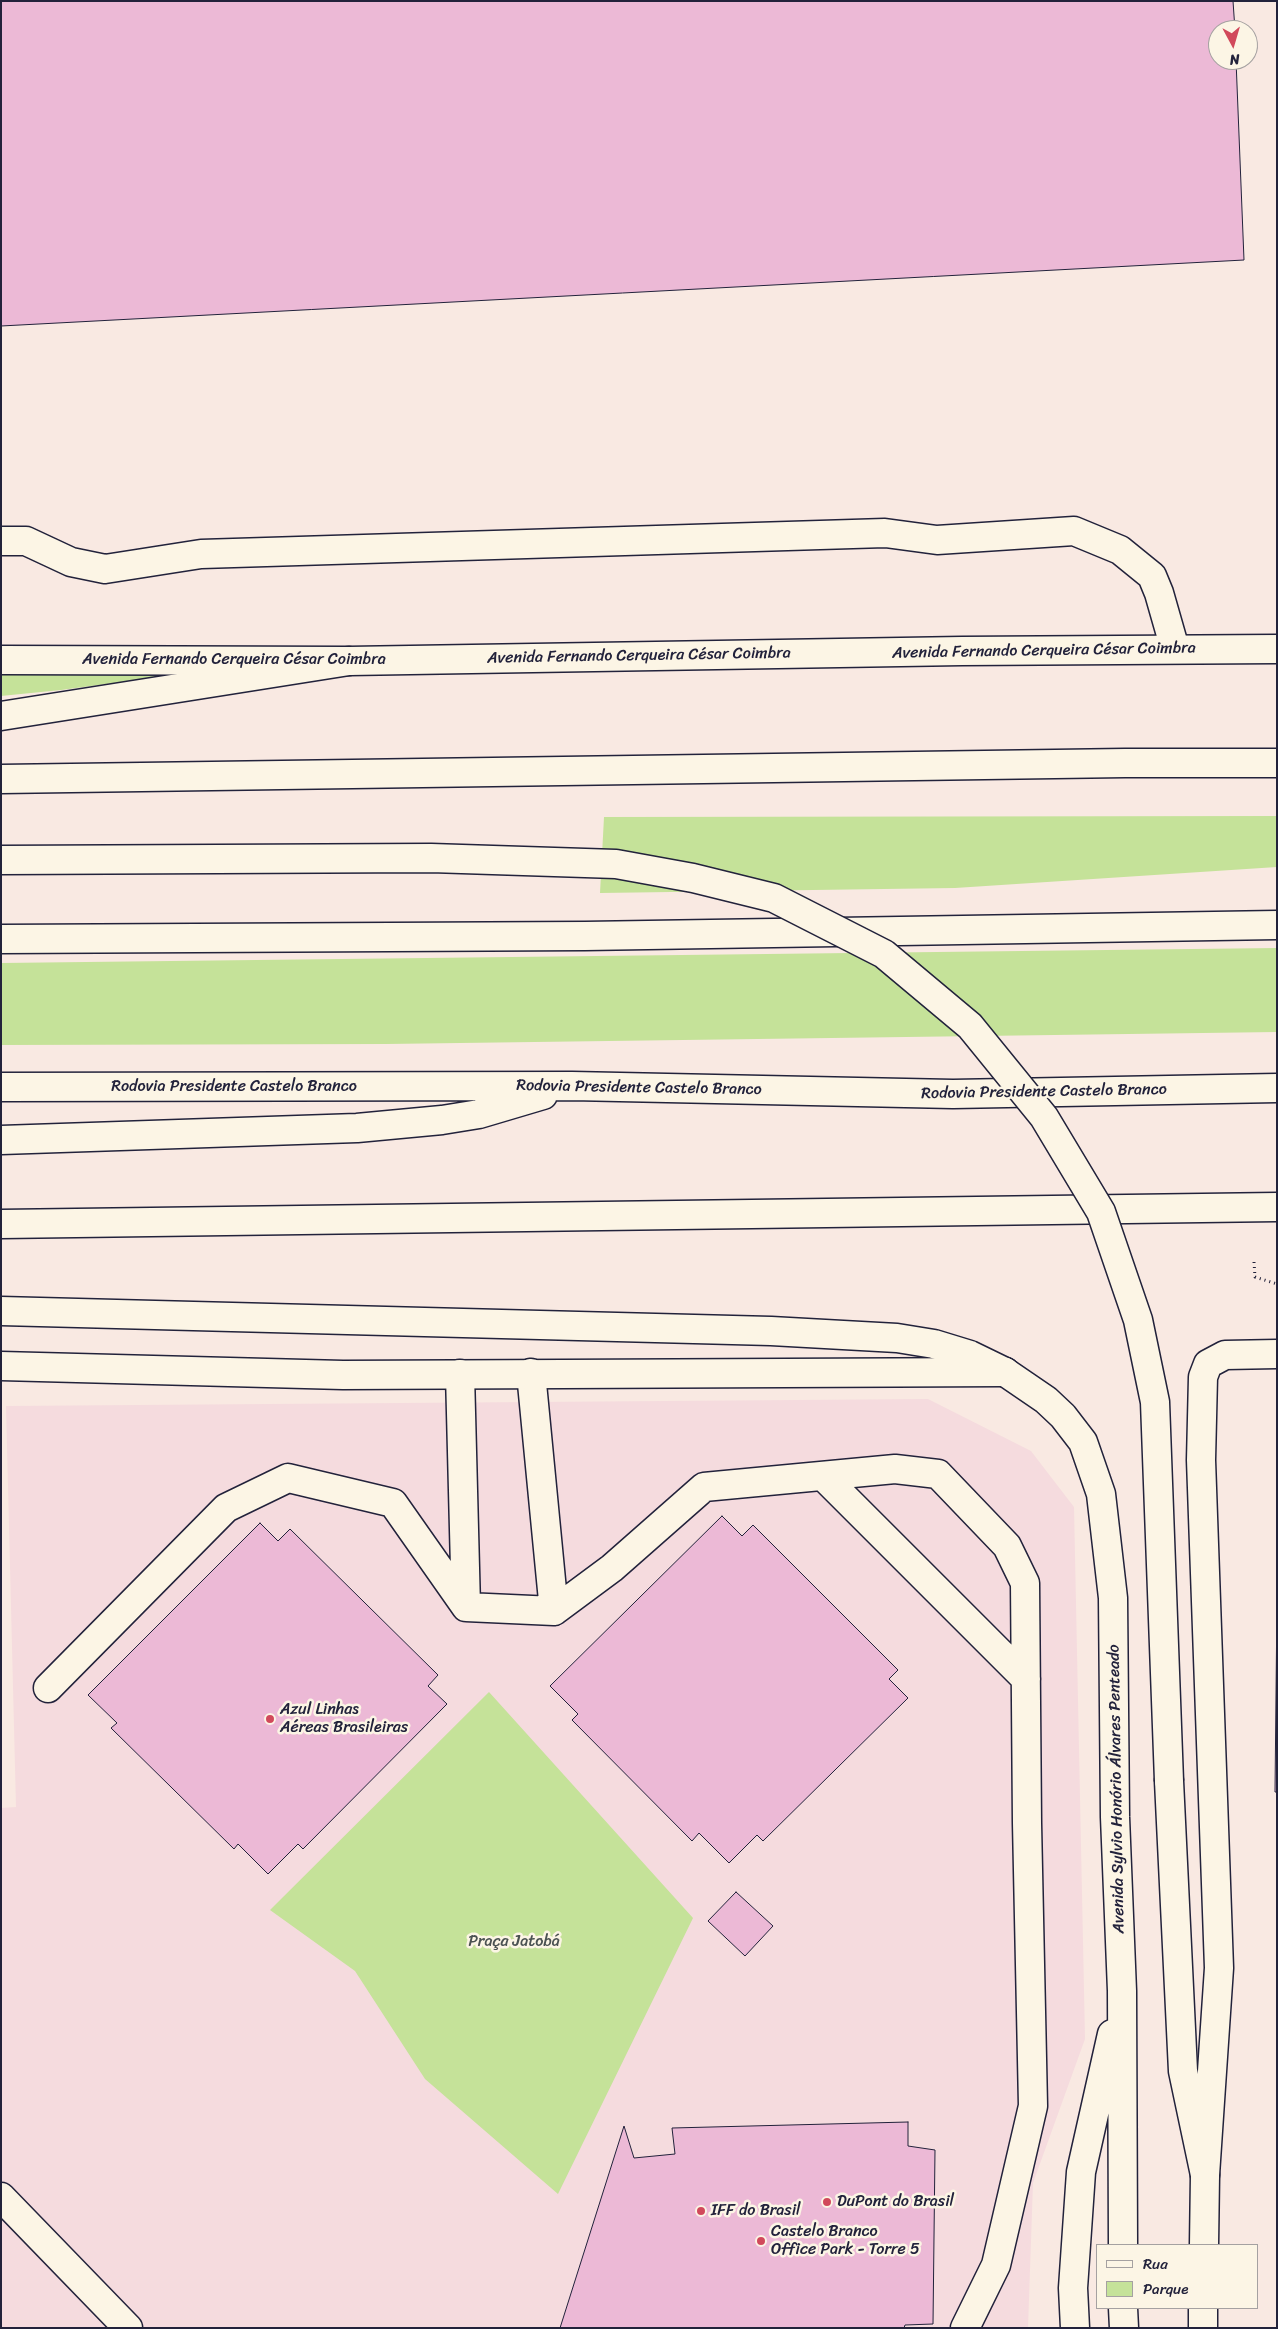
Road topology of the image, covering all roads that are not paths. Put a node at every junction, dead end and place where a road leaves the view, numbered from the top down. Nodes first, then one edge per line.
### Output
1 (1, 541) edge
2 (1175, 649) junction
3 (1277, 649) edge
4 (8, 657) edge
5 (349, 661) junction
6 (1, 716) edge
7 (1180, 763) junction
8 (1277, 763) edge
9 (1277, 773) edge
10 (1, 779) edge
11 (1, 860) edge
12 (1277, 925) edge
13 (1, 940) edge
14 (572, 1086) junction
15 (1, 1087) edge
16 (1277, 1088) edge
17 (1, 1140) edge
18 (1277, 1207) edge
19 (1, 1224) edge
20 (1, 1311) edge
21 (1277, 1354) edge
22 (1, 1366) edge
23 (1005, 1372) junction
24 (531, 1373) junction
25 (460, 1374) junction
26 (823, 1476) junction
27 (466, 1607) junction
28 (554, 1611) junction
29 (1026, 1679) junction
30 (48, 1688) dead end
31 (1122, 1991) junction
32 (1205, 2175) junction
33 (1, 2197) edge
34 (1123, 2244) edge
35 (1204, 2244) edge
36 (1123, 2309) edge
37 (1203, 2309) edge
38 (128, 2328) edge
39 (965, 2328) edge
40 (1075, 2328) edge
41 (1124, 2328) edge
42 (1203, 2328) edge

1 - 2 main road
2 - 3 main road, Avenida Fernando Cerqueira César Coimbra
2 - 5 main road, Avenida Fernando Cerqueira César Coimbra
4 - 5 main road, Avenida Fernando Cerqueira César Coimbra
5 - 6 main road
7 - 8 main road
7 - 9 main road
7 - 10 main road
11 - 32 main road, bridge
12 - 13 main road
14 - 15 main road, Rodovia Presidente Castelo Branco
14 - 16 main road, Rodovia Presidente Castelo Branco
14 - 17 main road
18 - 19 main road
20 - 23 main road, Avenida Sylvio Honório Álvares Penteado
21 - 32 main road
22 - 25 main road
23 - 24 main road
23 - 31 main road, Avenida Sylvio Honório Álvares Penteado
24 - 25 main road
24 - 28 main road
25 - 27 main road
26 - 28 main road
26 - 29 main road
26 - 29 main road
27 - 28 main road
27 - 30 main road
29 - 39 main road
31 - 34 main road, Avenida Sylvio Honório Álvares Penteado
31 - 40 main road
32 - 35 main road
33 - 38 main road
36 - 41 main road
37 - 42 main road

